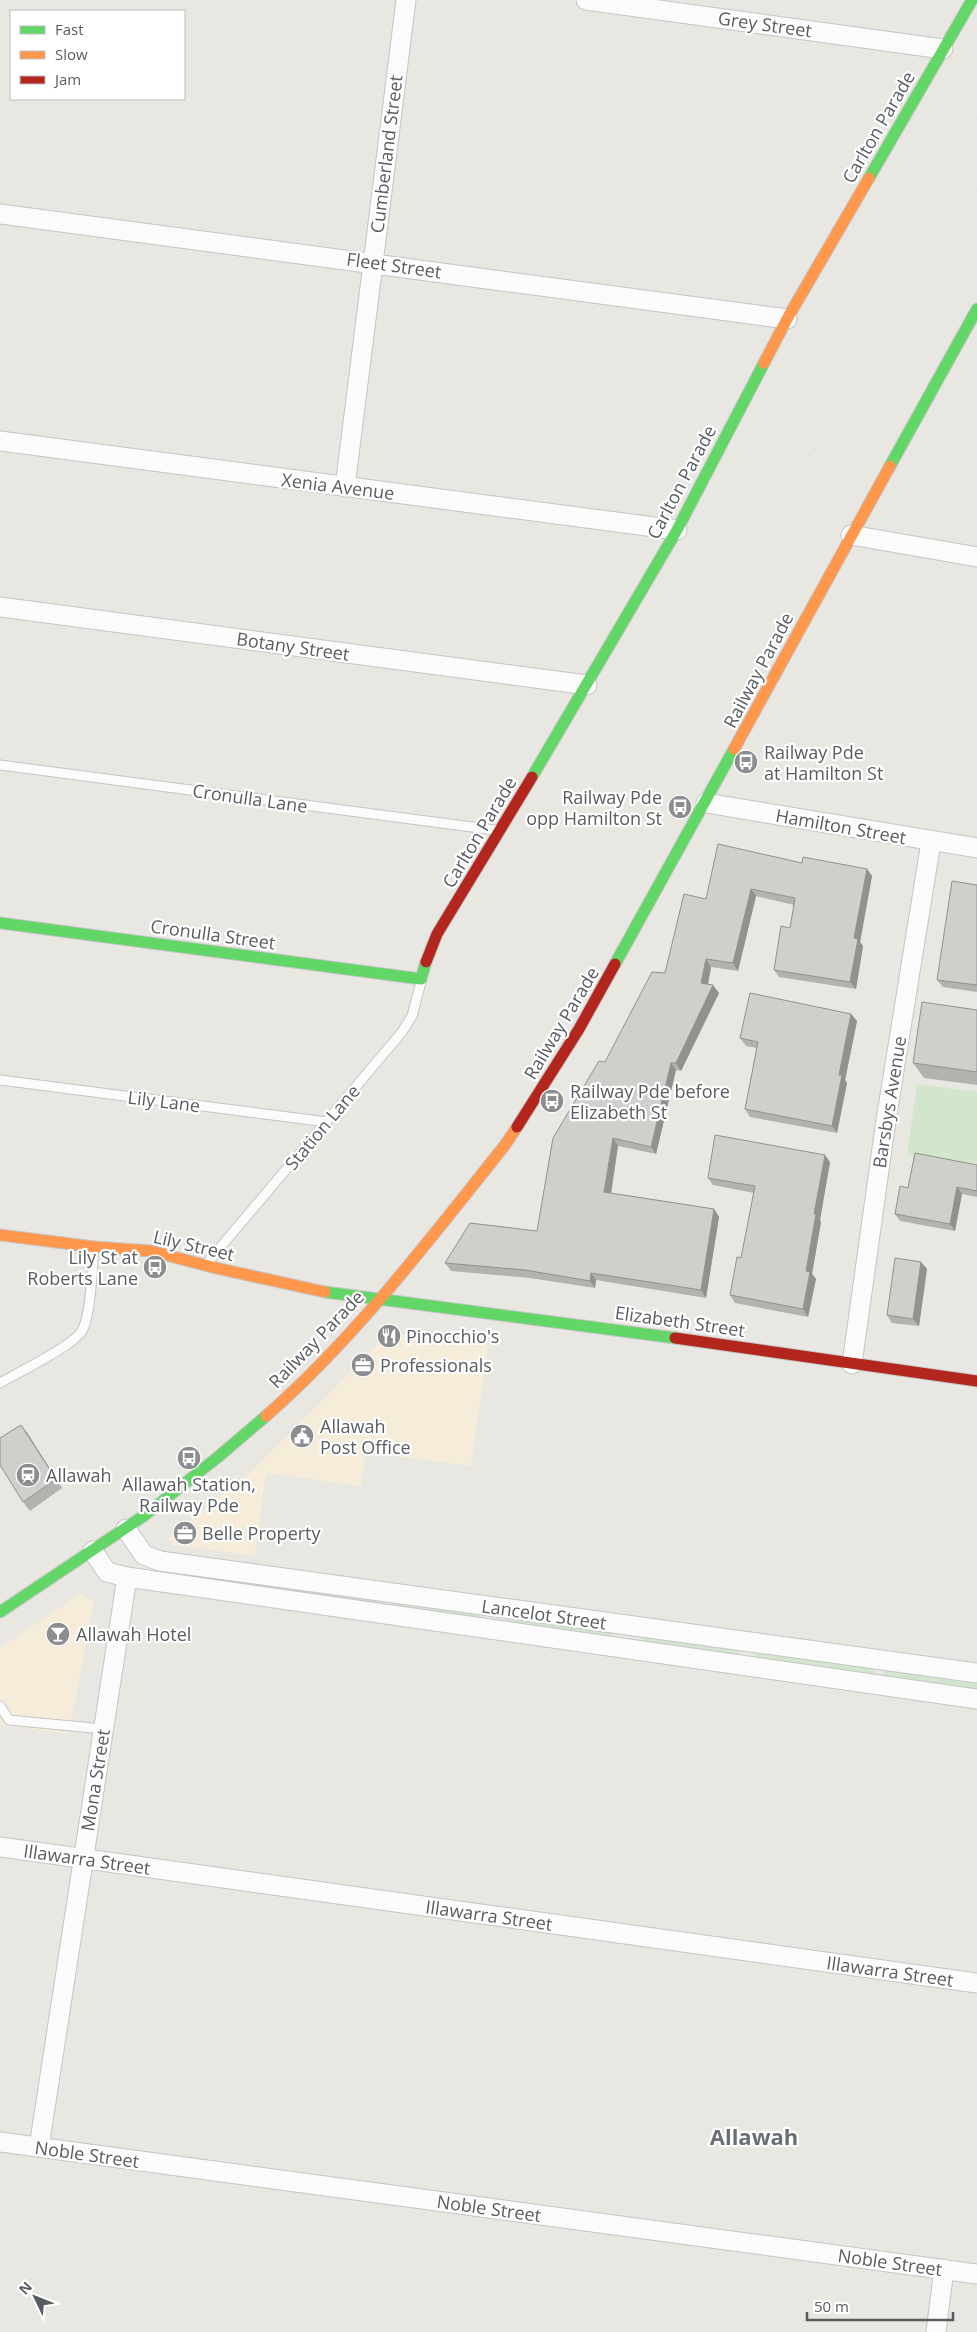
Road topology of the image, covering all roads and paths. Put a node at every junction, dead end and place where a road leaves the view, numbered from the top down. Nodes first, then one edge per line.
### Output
1 (406, 0) edge
2 (586, 0) edge
3 (972, 0) edge
4 (944, 49) junction
5 (0, 214) edge
6 (372, 262) junction
7 (977, 309) edge
8 (787, 319) junction
9 (0, 441) edge
10 (345, 487) junction
11 (677, 530) junction
12 (851, 536) junction
13 (977, 557) edge
14 (0, 607) edge
15 (587, 686) junction
16 (0, 765) edge
17 (706, 804) junction
18 (500, 831) junction
19 (931, 842) junction
20 (977, 848) edge
21 (0, 923) edge
22 (421, 979) junction
23 (0, 1080) edge
24 (327, 1122) junction
25 (0, 1235) edge
26 (95, 1247) junction
27 (210, 1267) junction
28 (378, 1300) junction
29 (852, 1364) junction
30 (977, 1381) edge
31 (0, 1383) edge
32 (126, 1529) junction
33 (93, 1551) junction
34 (144, 1555) junction
35 (127, 1577) junction
36 (0, 1612) edge
37 (977, 1673) edge
38 (977, 1699) edge
39 (0, 1706) edge
40 (103, 1729) junction
41 (0, 1847) edge
42 (82, 1858) junction
43 (977, 1984) edge
44 (0, 2142) edge
45 (39, 2147) junction
46 (944, 2269) junction
47 (977, 2274) edge
48 (936, 2332) edge

1 - 6 street, Cumberland Street
2 - 4 street, Grey Street
3 - 4 main road, Carlton Parade
4 - 8 main road, Carlton Parade
5 - 6 street, Fleet Street
6 - 8 street, Fleet Street
6 - 10 street, Cumberland Street
7 - 12 main road, Railway Parade
8 - 11 main road, Carlton Parade
9 - 10 street, Xenia Avenue
10 - 11 street, Xenia Avenue
11 - 15 main road, Carlton Parade
12 - 13 street
12 - 17 main road, Railway Parade
14 - 15 street, Botany Street
15 - 18 main road, Carlton Parade
16 - 18 lane, Cronulla Lane
17 - 19 street, Hamilton Street
17 - 28 main road, Railway Parade
18 - 22 main road, Carlton Parade
19 - 20 street, Hamilton Street
19 - 29 street, Barsbys Avenue
21 - 22 main road, Cronulla Street
22 - 24 lane, Station Lane
23 - 24 lane, Lily Lane
24 - 27 lane, Station Lane
25 - 26 main road, Lily Street
26 - 27 main road, Lily Street
26 - 31 lane
27 - 28 main road, Lily Street, bridge
28 - 29 main road, Elizabeth Street
28 - 32 main road, Railway Parade
29 - 30 main road, Elizabeth Street
32 - 33 main road, Railway Parade
32 - 34 street
33 - 35 street
33 - 36 main road, Railway Parade
34 - 35 street
34 - 37 street, Lancelot Street
35 - 38 street, Lancelot Street
35 - 40 street, Mona Street
39 - 40 lane
40 - 42 street, Mona Street
41 - 42 street, Illawarra Street
42 - 43 street, Illawarra Street
42 - 45 street, Mona Street
44 - 45 street, Noble Street
45 - 46 street, Noble Street
46 - 47 street, Noble Street
46 - 48 street

